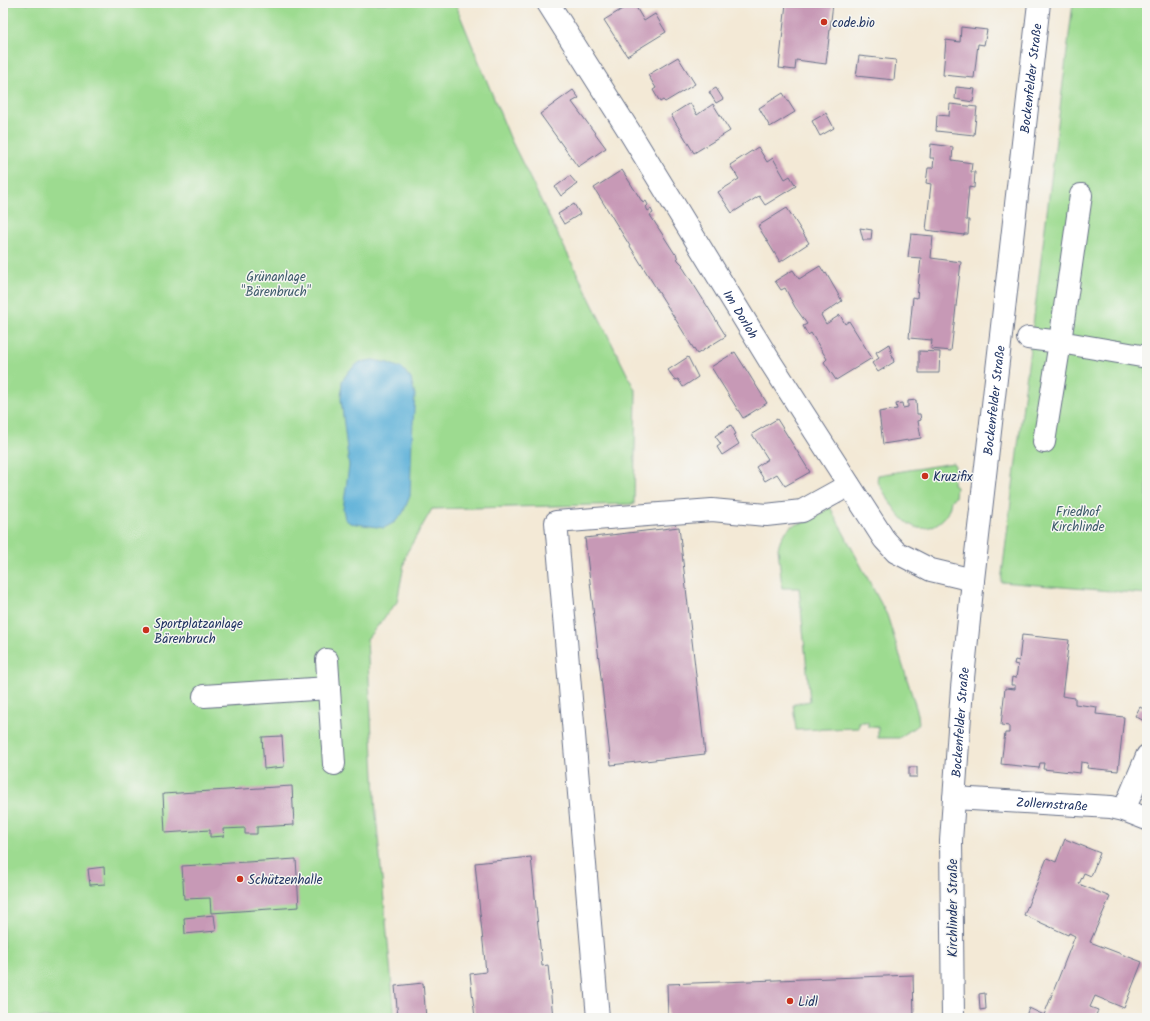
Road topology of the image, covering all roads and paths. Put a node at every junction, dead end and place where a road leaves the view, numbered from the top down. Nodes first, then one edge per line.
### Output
1 (548, 3) edge
2 (1039, 3) edge
3 (1082, 195) dead end
4 (1028, 338) dead end
5 (1060, 342) junction
6 (1147, 357) edge
7 (1044, 442) dead end
8 (849, 485) junction
9 (973, 580) junction
10 (327, 660) dead end
11 (329, 688) junction
12 (204, 696) dead end
13 (1147, 756) edge
14 (334, 764) dead end
15 (954, 798) junction
16 (1124, 810) junction
17 (1147, 819) edge
18 (598, 1018) edge
19 (953, 1018) edge

1 - 8 main road, Im Dorloh
2 - 9 main road, Bockenfelder Straße
3 - 5 main road
4 - 5 main road
5 - 6 main road
5 - 7 main road
8 - 9 main road, Im Dorloh
8 - 18 main road
9 - 15 main road, Bockenfelder Straße
10 - 11 main road
11 - 12 main road
11 - 14 main road
13 - 16 main road
15 - 16 main road, Zollernstraße
15 - 19 main road, Kirchlinder Straße
16 - 17 main road, Zollernstraße

